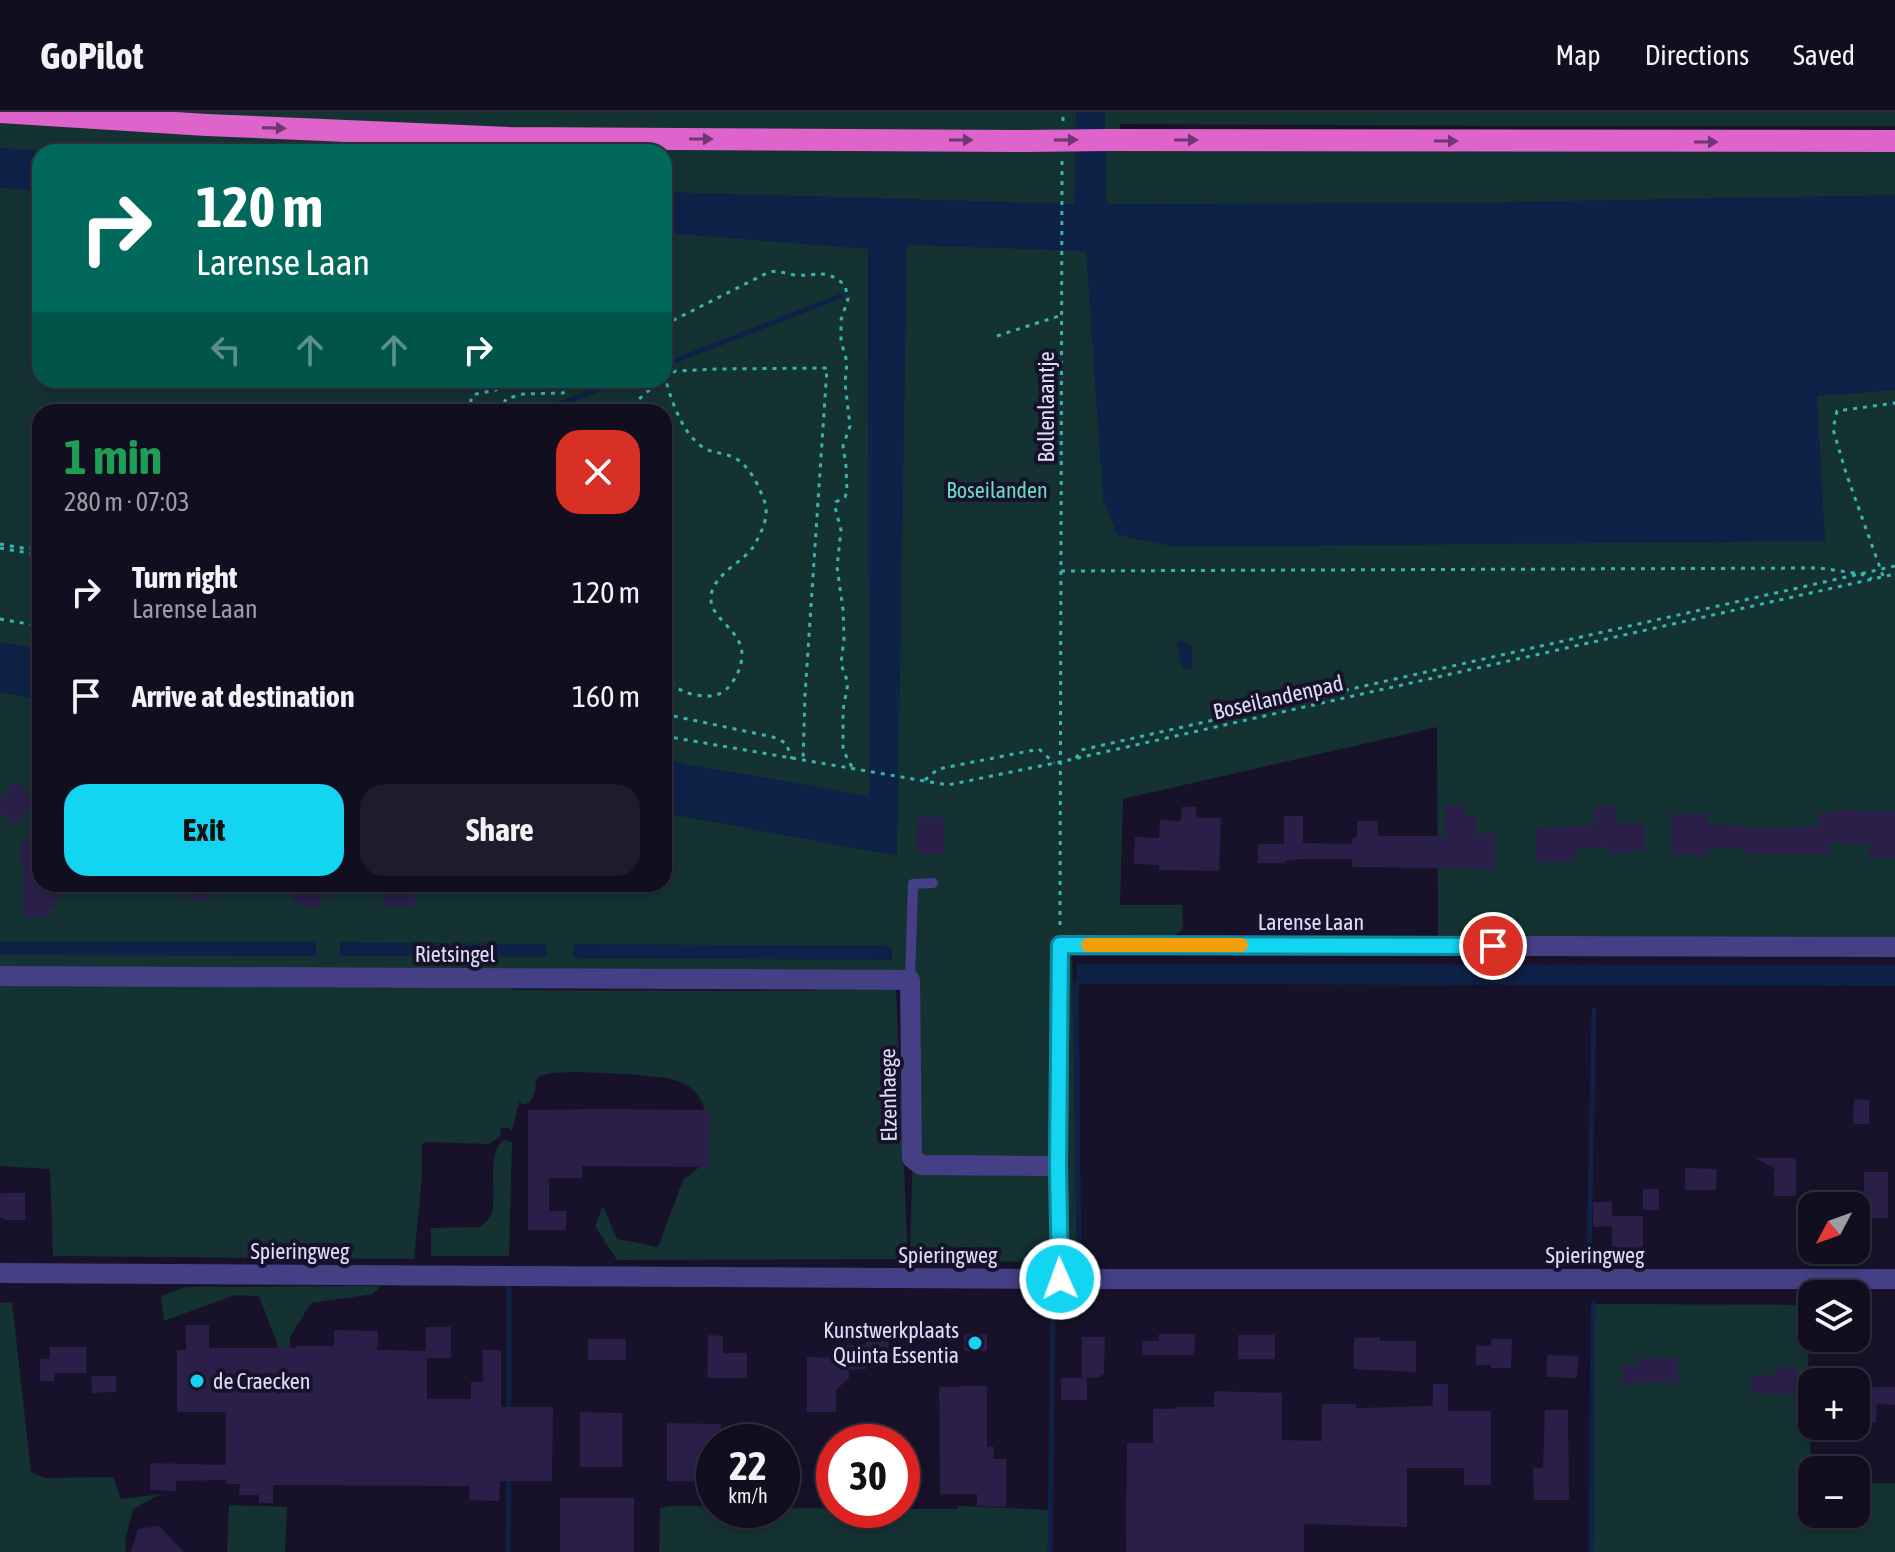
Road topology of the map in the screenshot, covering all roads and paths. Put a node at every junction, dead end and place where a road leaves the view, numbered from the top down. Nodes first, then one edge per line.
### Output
1 (0, 112) edge
2 (1895, 141) edge
3 (1062, 197) dead end
4 (1062, 315) junction
5 (672, 321) edge
6 (997, 336) dead end
7 (672, 373) edge
8 (498, 388) edge
9 (571, 388) edge
10 (651, 388) edge
11 (667, 388) edge
12 (1895, 403) edge
13 (472, 404) edge
14 (504, 404) edge
15 (633, 404) edge
16 (0, 546) edge
17 (32, 548) edge
18 (32, 553) edge
19 (1895, 566) edge
20 (1882, 569) junction
21 (1061, 571) junction
22 (1861, 574) junction
23 (1895, 574) edge
24 (1884, 577) junction
25 (1873, 580) junction
26 (0, 619) edge
27 (32, 625) edge
28 (672, 685) edge
29 (672, 716) edge
30 (672, 737) edge
31 (1076, 758) junction
32 (792, 759) junction
33 (803, 760) junction
34 (1060, 762) junction
35 (1054, 763) junction
36 (853, 769) junction
37 (924, 781) junction
38 (933, 883) dead end
39 (1060, 945) junction
40 (1895, 947) edge
41 (0, 976) edge
42 (910, 980) junction
43 (1058, 1166) junction
44 (0, 1273) edge
45 (1060, 1279) junction
46 (1895, 1279) edge

1 -> 2 highway, bridge
3 - 4 path, Bollenlaantje
4 - 6 path
4 - 21 path, Bollenlaantje
5 - 36 path
7 - 33 path
8 - 13 path
9 - 14 path
10 - 15 path
11 - 28 path
12 - 20 path
16 - 17 path
16 - 18 path
19 - 20 path
20 - 22 path
20 - 24 path
21 - 22 path
21 - 34 path, Bollenlaantje
22 - 25 path
22 - 31 path
23 - 24 path, Boseilandenpad
24 - 25 path, Boseilandenpad
25 - 31 path, Boseilandenpad
26 - 27 path
29 - 32 path
30 - 32 path, Boseilandenpad
31 - 34 path, Boseilandenpad
32 - 33 path, Boseilandenpad
33 - 36 path, Boseilandenpad
34 - 35 path, Boseilandenpad
34 - 39 path, Bollenlaantje
35 - 37 path, Boseilandenpad
35 - 37 path
36 - 37 path, Boseilandenpad
38 - 42 lane
39 - 40 street, Larense Laan
39 - 43 street
41 - 42 street, Rietsingel
42 - 43 street, Elzenhaege
43 - 45 street
44 - 45 street, Spieringweg
45 - 46 street, Spieringweg

